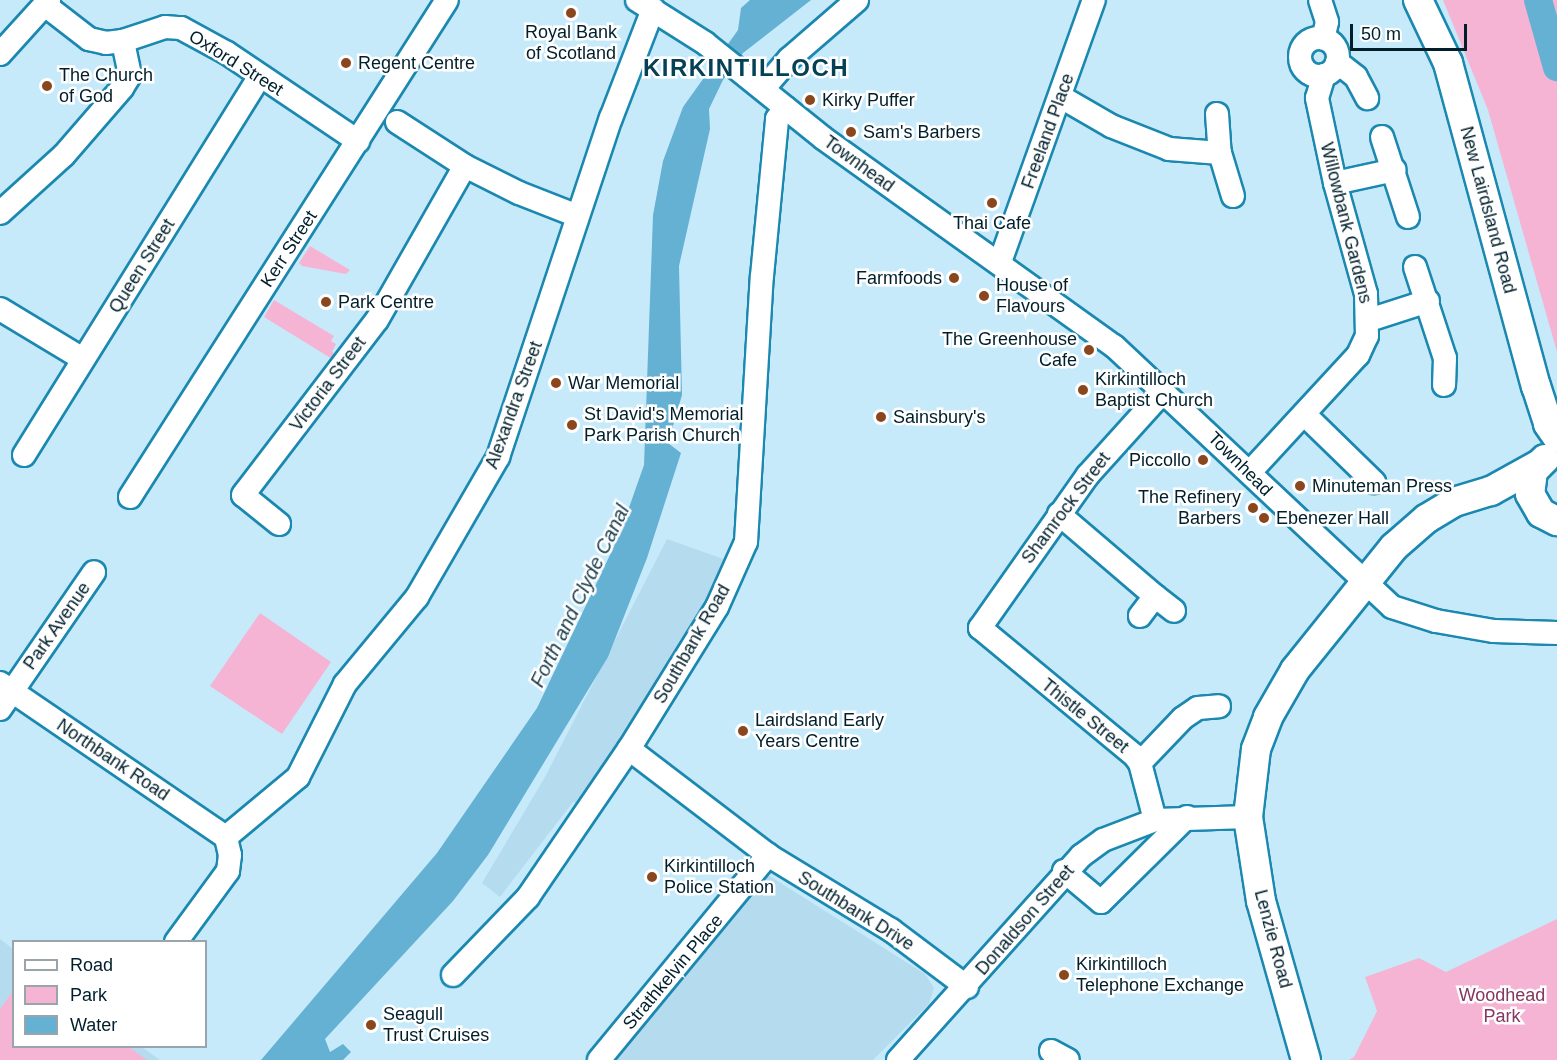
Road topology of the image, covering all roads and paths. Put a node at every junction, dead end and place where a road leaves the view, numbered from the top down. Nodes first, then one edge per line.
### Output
1 (447, 0) edge
2 (857, 0) edge
3 (1094, 0) edge
4 (1320, 0) edge
5 (1418, 0) edge
6 (47, 2) edge
7 (645, 5) edge
8 (1323, 39) junction
9 (123, 41) junction
10 (0, 54) edge
11 (1331, 68) junction
12 (260, 76) junction
13 (758, 85) junction
14 (1061, 98) junction
15 (1367, 98) dead end
16 (785, 108) junction
17 (1217, 114) dead end
18 (397, 122) dead end
19 (1382, 137) dead end
20 (358, 141) junction
21 (1220, 153) junction
22 (465, 166) junction
23 (1395, 170) junction
24 (1335, 183) junction
25 (1233, 196) dead end
26 (0, 213) edge
27 (578, 216) junction
28 (1408, 217) dead end
29 (1000, 262) junction
30 (1415, 267) dead end
31 (1428, 301) junction
32 (0, 309) edge
33 (1369, 320) junction
34 (83, 359) junction
35 (1444, 385) dead end
36 (1164, 392) junction
37 (1304, 414) junction
38 (1552, 431) edge
39 (24, 455) dead end
40 (1546, 460) edge
41 (1250, 472) junction
42 (1374, 482) dead end
43 (1491, 491) junction
44 (130, 497) dead end
45 (1059, 514) junction
46 (1551, 518) edge
47 (279, 524) dead end
48 (94, 572) dead end
49 (1365, 583) junction
50 (1155, 596) junction
51 (1174, 611) dead end
52 (1140, 616) dead end
53 (983, 632) joint
54 (1557, 633) edge
55 (4, 695) edge
56 (1220, 706) dead end
57 (628, 749) junction
58 (1140, 763) junction
59 (1248, 816) junction
60 (1186, 818) junction
61 (1155, 820) junction
62 (226, 837) junction
63 (768, 855) junction
64 (1064, 871) junction
65 (177, 940) edge
66 (453, 975) dead end
67 (967, 987) junction
68 (605, 1053) edge
69 (898, 1060) edge
70 (1306, 1060) edge

1 - 20 street, Kerr Street
2 - 13 street
3 - 14 street, Freeland Place
4 - 8 street
5 - 38 main road, New Lairdsland Road
6 - 9 street, Oxford Street
6 - 10 street
7 - 13 street, Townhead
7 - 27 street, Alexandra Street
8 - 11 street
8 - 11 street
9 - 12 street, Oxford Street
9 - 26 street
11 - 15 street
11 - 24 street, Willowbank Gardens
12 - 20 street, Oxford Street
12 - 34 street, Queen Street
13 - 16 street, Townhead
14 - 21 street
14 - 29 street, Freeland Place
16 - 29 street, Townhead
16 - 57 street, Southbank Road
17 - 21 street
18 - 22 street
19 - 23 street
20 - 44 street, Kerr Street
21 - 25 street
22 - 27 street
22 - 47 street, Victoria Street
23 - 24 street
23 - 28 street
24 - 33 street, Willowbank Gardens
27 - 62 street, Alexandra Street
29 - 36 street, Townhead
30 - 31 street
31 - 33 street
31 - 35 street
32 - 34 street
33 - 37 street, Willowbank Gardens
34 - 39 street, Queen Street
36 - 41 street, Townhead
36 - 45 street, Shamrock Street
37 - 41 street, Willowbank Gardens
37 - 42 street
38 - 40 main road, New Lairdsland Road
40 - 43 main road
40 - 46 main road, New Lairdsland Road
41 - 49 street, Townhead
43 - 46 main road
43 - 49 main road
45 - 50 street
45 - 53 street, Shamrock Street
48 - 55 street, Park Avenue
49 - 54 street, Townhead
49 - 59 main road
50 - 51 street
50 - 52 street
53 - 58 street, Thistle Street
55 - 62 street, Northbank Road
56 - 58 street
57 - 63 street, Southbank Drive
57 - 66 street, Southbank Road
58 - 61 street, Thistle Street
59 - 60 street, Donaldson Street
59 - 70 main road, Lenzie Road
60 - 61 street, Donaldson Street
60 - 64 street
61 - 64 street, Donaldson Street
62 - 65 street
63 - 67 street, Southbank Drive
63 - 68 street, Strathkelvin Place
64 - 67 street, Donaldson Street
67 - 69 street, Donaldson Street

